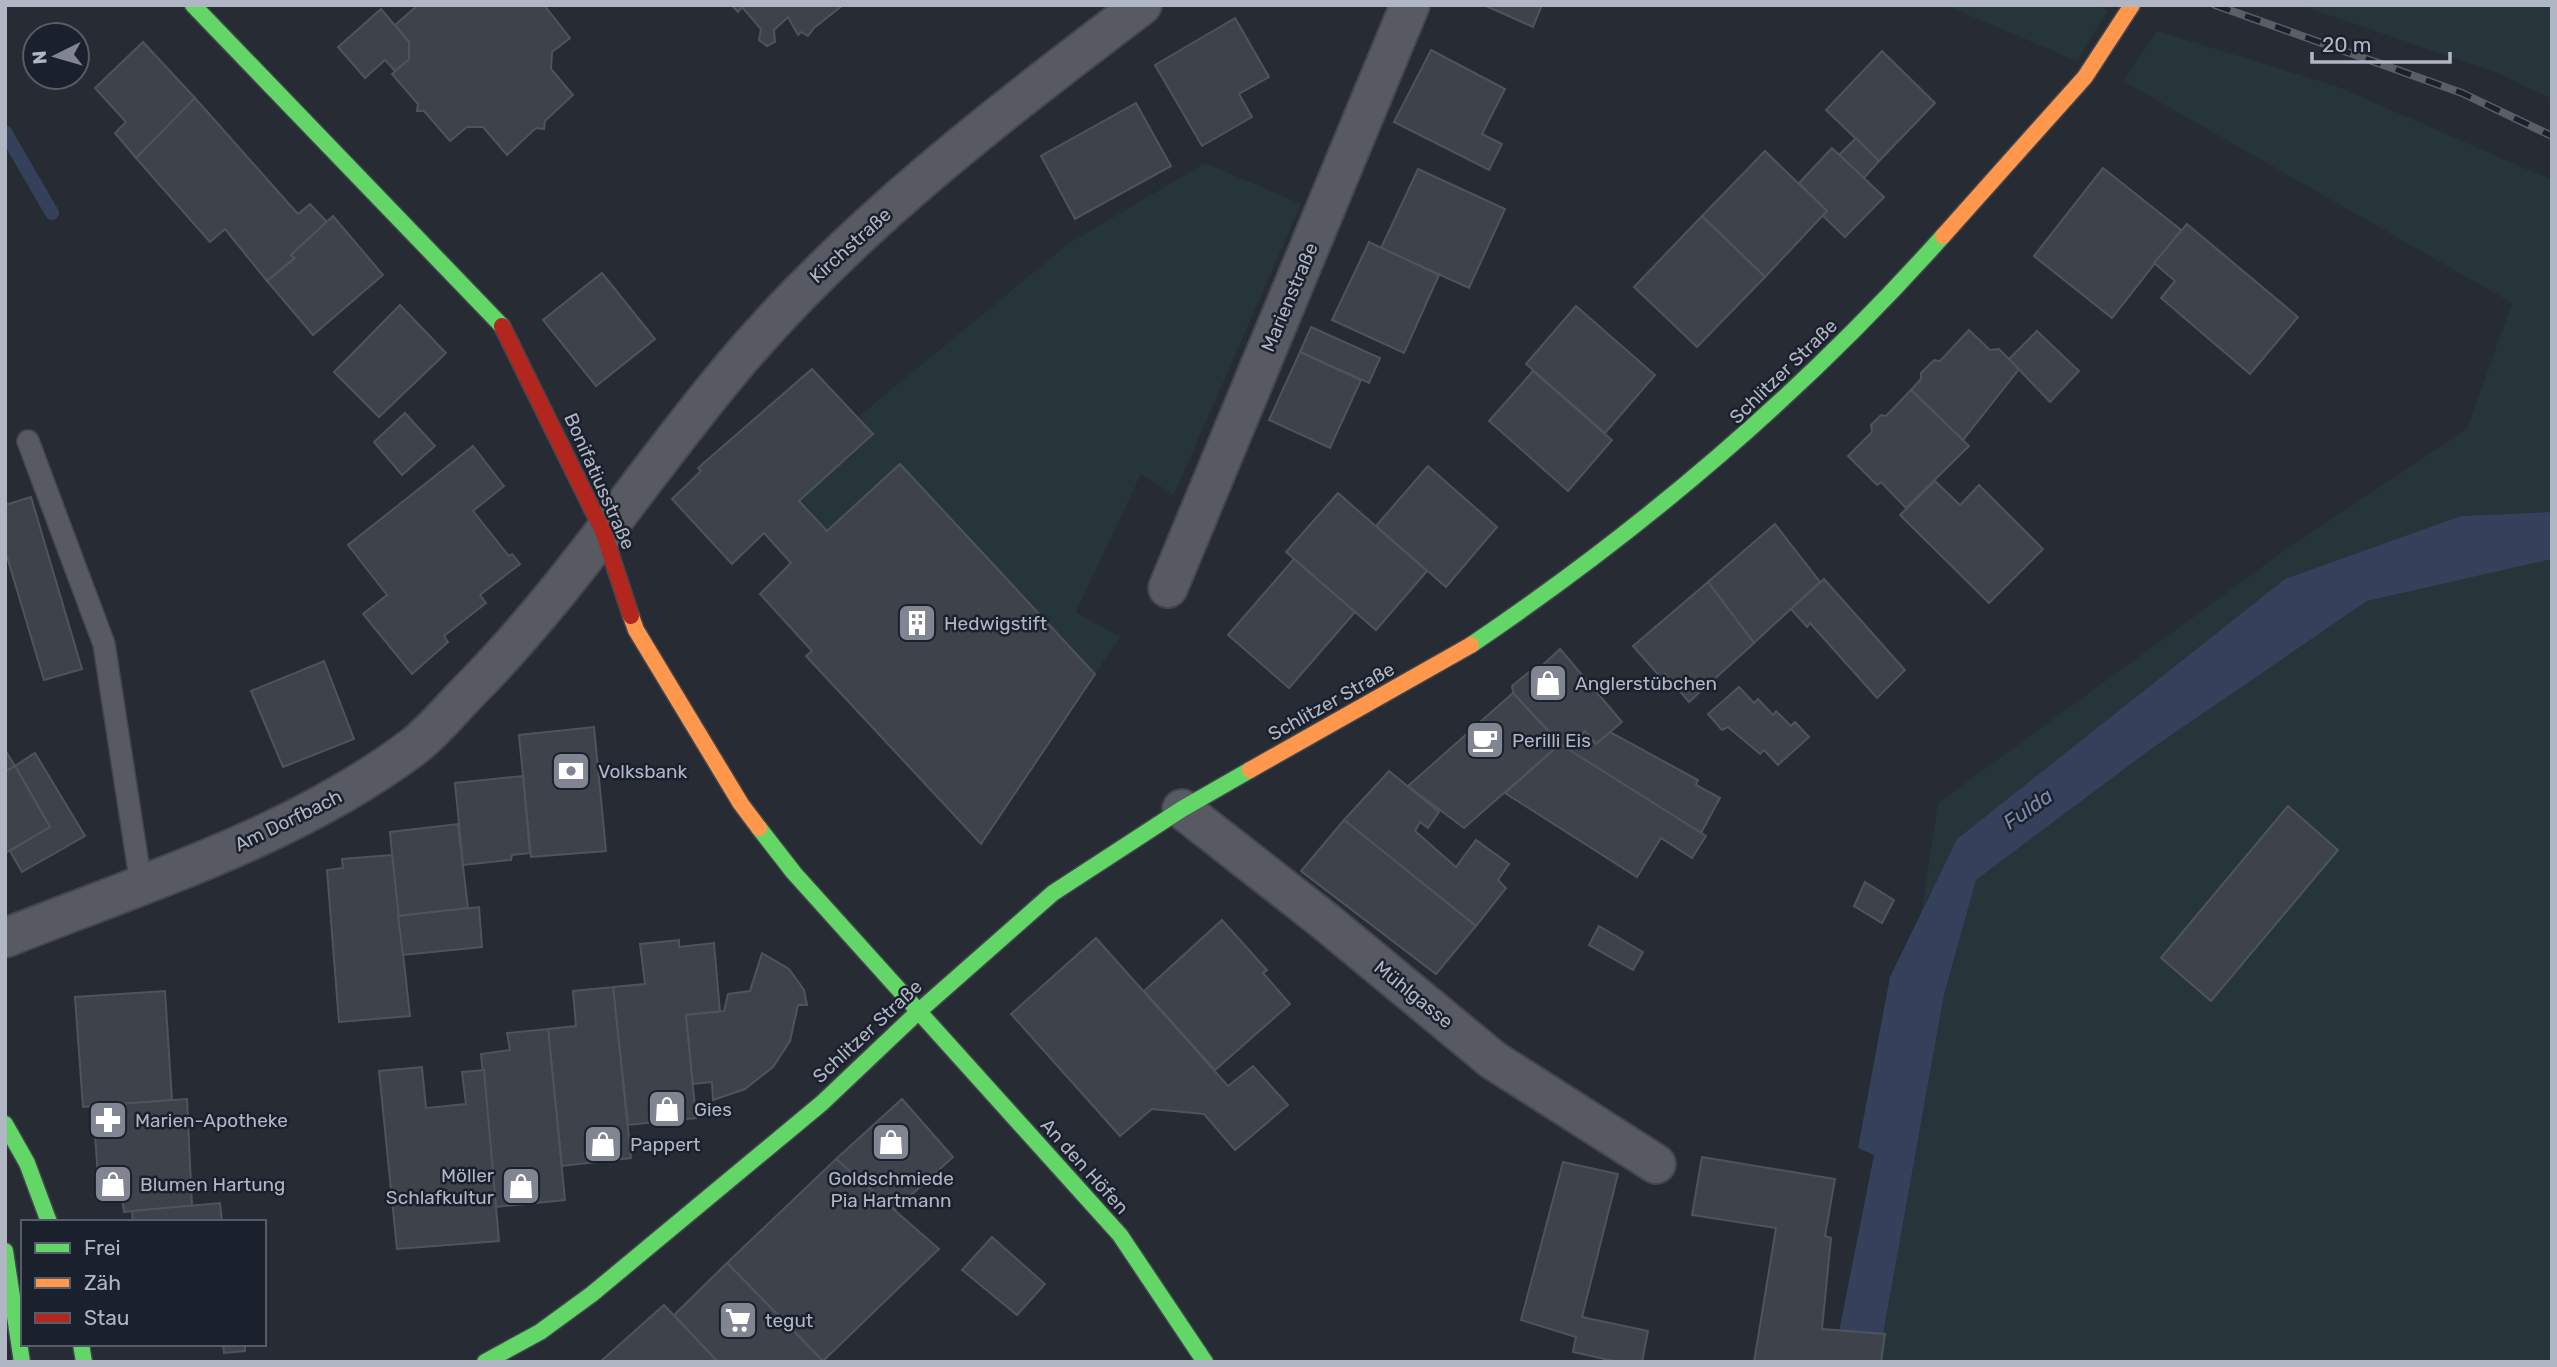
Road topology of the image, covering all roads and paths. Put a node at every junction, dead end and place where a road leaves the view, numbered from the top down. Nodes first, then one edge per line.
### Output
1 (193, 5) edge
2 (1142, 5) edge
3 (1410, 5) edge
4 (2132, 5) edge
5 (28, 441) dead end
6 (603, 531) junction
7 (1168, 588) dead end
8 (1182, 809) junction
9 (142, 884) junction
10 (5, 938) edge
11 (918, 1012) junction
12 (5, 1124) edge
13 (1656, 1164) dead end
14 (48, 1220) edge
15 (5, 1251) edge
16 (22, 1362) edge
17 (485, 1362) edge
18 (1205, 1362) edge

1 - 6 main road, Bonifatiusstraße
2 - 6 street, Kirchstraße
3 - 7 street, Marienstraße
4 - 8 main road, Schlitzer Straße
5 - 9 lane
6 - 9 street, Am Dorfbach
6 - 11 main road, Bonifatiusstraße
8 - 11 main road, Schlitzer Straße
8 - 13 street, Mühlgasse
9 - 10 street, Am Dorfbach
11 - 17 main road, Schlitzer Straße
11 - 18 main road, An den Höfen
12 - 14 main road
15 - 16 main road

